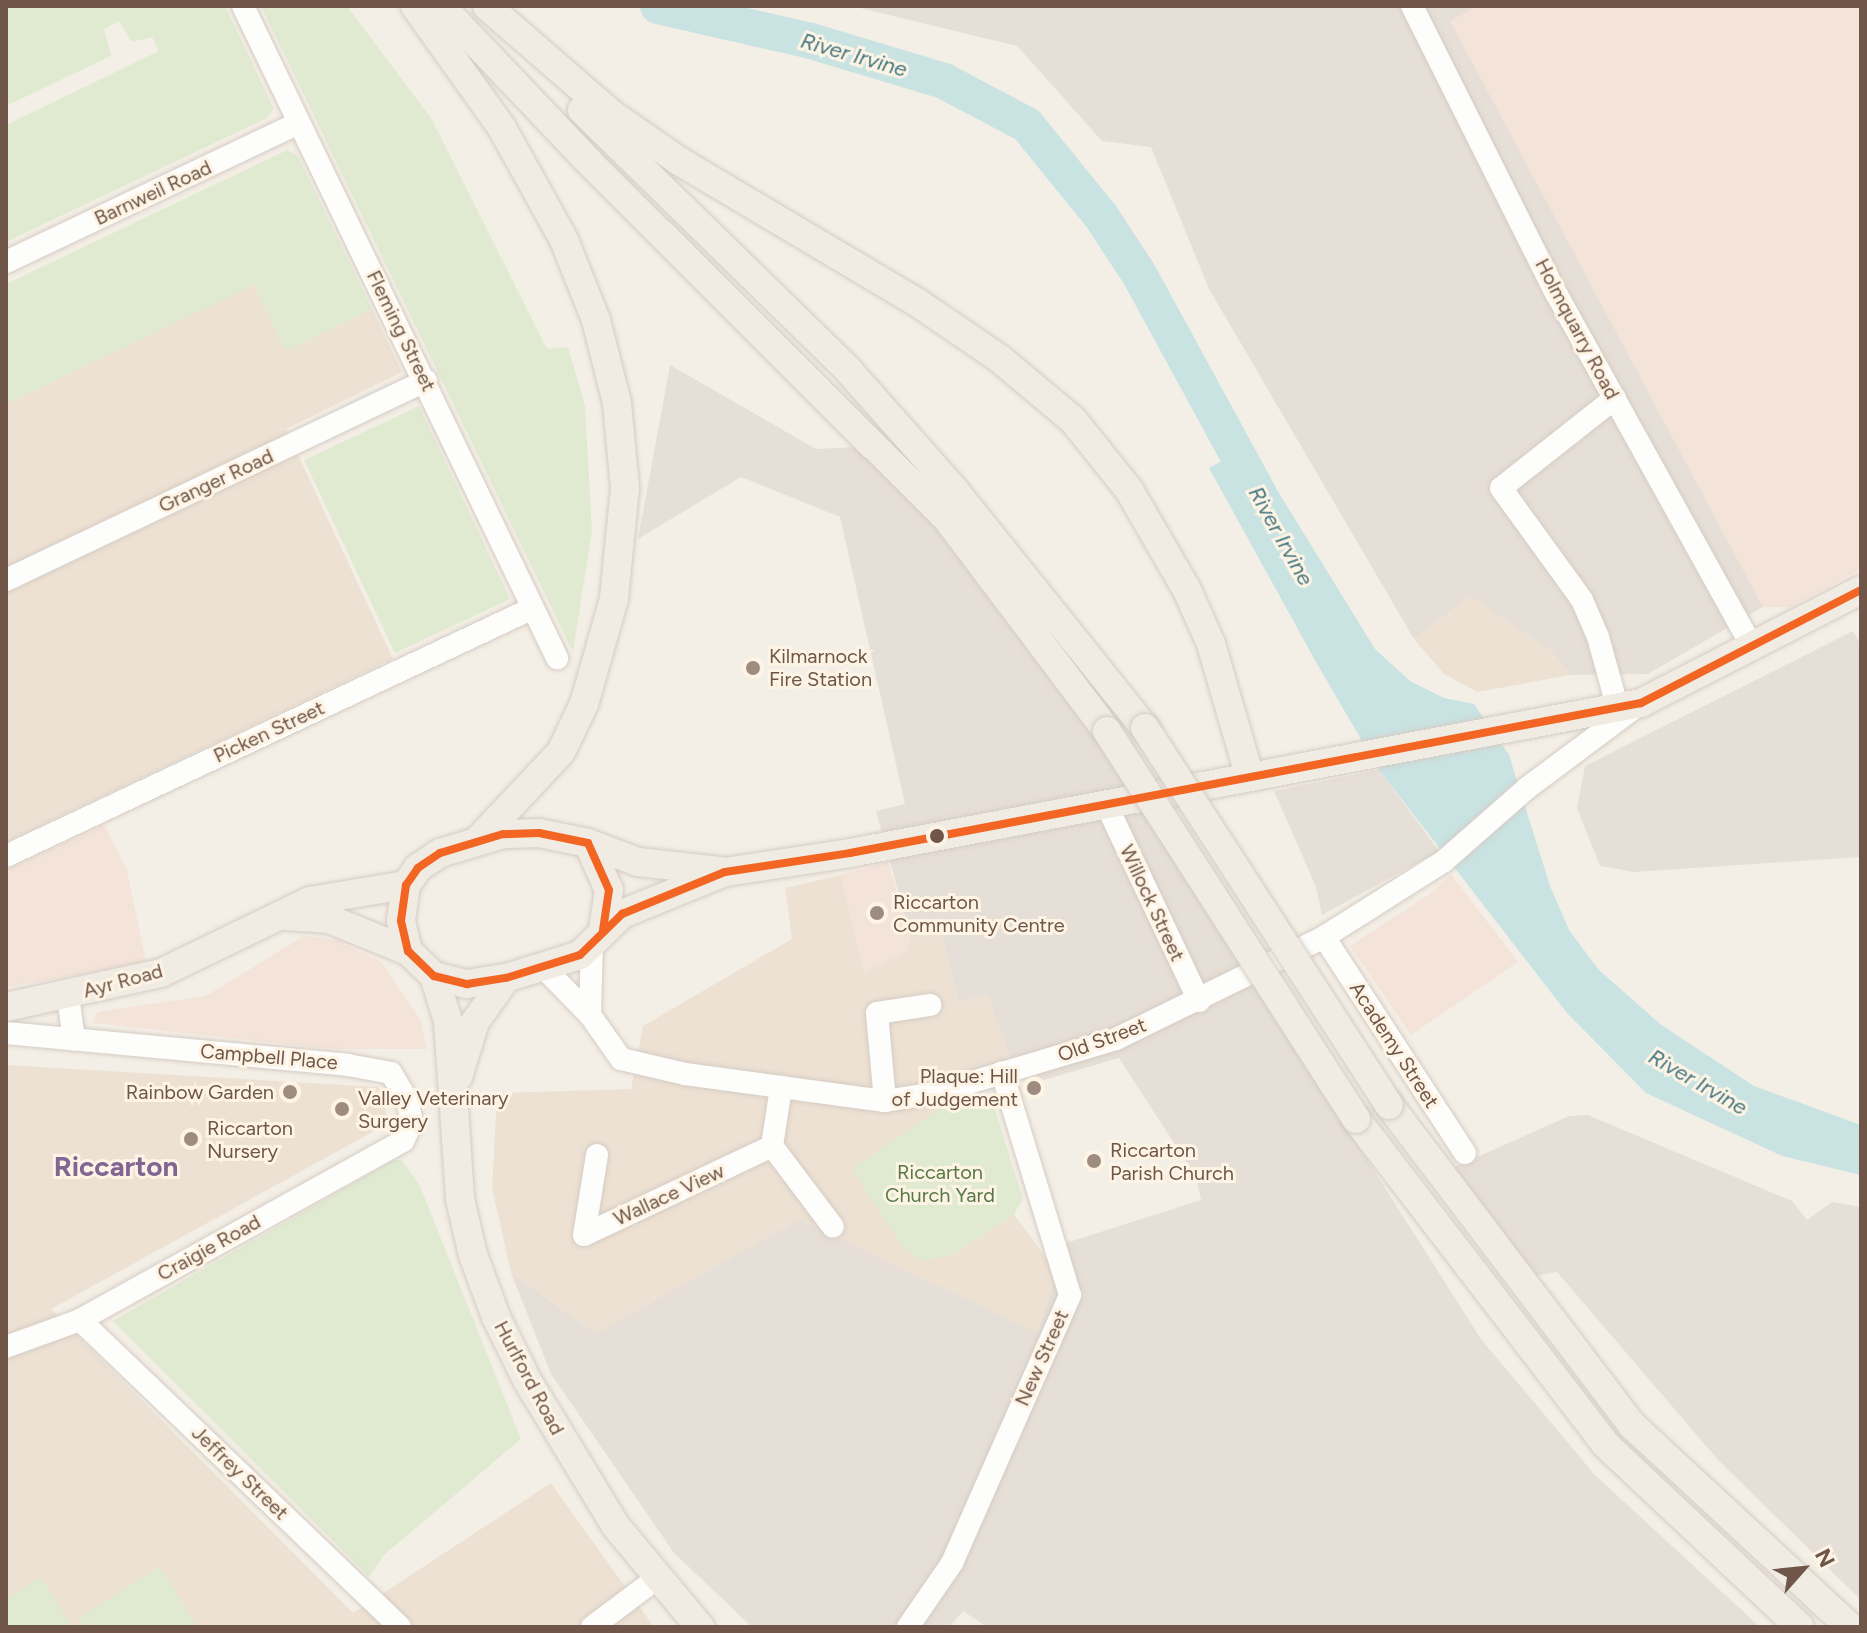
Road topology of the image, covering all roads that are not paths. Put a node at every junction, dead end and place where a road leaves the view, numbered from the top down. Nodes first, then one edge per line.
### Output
1 (243, 6) edge
2 (415, 6) edge
3 (441, 6) edge
4 (484, 6) edge
5 (1412, 6) edge
6 (299, 123) junction
7 (6, 262) edge
8 (426, 381) junction
9 (1615, 398) junction
10 (6, 580) edge
11 (1861, 590) edge
12 (533, 608) junction
13 (1752, 646) junction
14 (557, 658) dead end
15 (1629, 706) junction
16 (1565, 720) junction
17 (1567, 757) junction
18 (1249, 774) junction
19 (1106, 804) junction
20 (477, 840) junction
21 (588, 843) junction
22 (6, 856) edge
23 (725, 872) junction
24 (406, 885) junction
25 (277, 915) junction
26 (1324, 937) junction
27 (598, 938) junction
28 (408, 951) junction
29 (545, 969) junction
30 (434, 976) junction
31 (506, 978) junction
32 (68, 996) junction
33 (1199, 1001) junction
34 (930, 1005) dead end
35 (6, 1007) edge
36 (590, 1015) junction
37 (6, 1033) edge
38 (74, 1040) junction
39 (1002, 1072) junction
40 (781, 1087) junction
41 (454, 1089) junction
42 (885, 1101) junction
43 (406, 1139) joint
44 (772, 1146) junction
45 (1465, 1153) dead end
46 (597, 1155) dead end
47 (833, 1227) dead end
48 (80, 1320) junction
49 (6, 1347) edge
50 (656, 1579) junction
51 (400, 1627) edge
52 (592, 1627) edge
53 (700, 1627) edge
54 (908, 1627) edge
55 (1800, 1627) edge
56 (1850, 1627) edge

1 - 6 street, Fleming Street
2 - 20 main road
3 - 55 main road, bridge
4 - 18 main road
4 - 56 main road, bridge
5 - 9 street, Holmquarry Road
6 - 7 street, Barnweil Road
6 - 8 street, Fleming Street
8 - 10 street, Granger Road
8 - 12 street, Fleming Street
9 - 13 street, Holmquarry Road
9 - 15 street
11 - 13 main road
12 - 14 street, Fleming Street
12 - 22 street, Picken Street
13 - 15 main road
15 - 16 main road
15 - 17 street, Old Street
16 - 17 street
16 - 18 main road
17 - 26 street, Old Street
18 - 19 main road
19 - 23 main road
19 - 33 street, Willock Street
20 - 21 main road
20 - 24 main road
21 - 23 main road
21 - 27 main road
23 - 27 main road
24 - 25 main road, Ayr Road
24 - 28 main road
25 - 28 main road
25 - 32 main road, Ayr Road
26 - 33 street, Old Street
26 - 45 street, Academy Street
27 - 29 main road
27 - 36 street
28 - 30 main road
29 - 31 main road
29 - 36 street, Old Street
30 - 31 main road
30 - 41 main road, Hurlford Road
31 - 41 main road, Hurlford Road
32 - 35 main road, Ayr Road
32 - 38 street
33 - 39 street, Old Street
34 - 42 street
36 - 40 street, Old Street
37 - 38 street, Campbell Place
38 - 43 street, Campbell Place
39 - 42 street, Old Street
39 - 54 street, New Street
40 - 42 street, Old Street
40 - 44 street
41 - 50 main road, Hurlford Road
43 - 48 street, Craigie Road
44 - 46 street, Wallace View
44 - 47 street
48 - 49 street, Craigie Road
48 - 51 street, Jeffrey Street
50 - 52 street
50 - 53 main road, Hurlford Road

